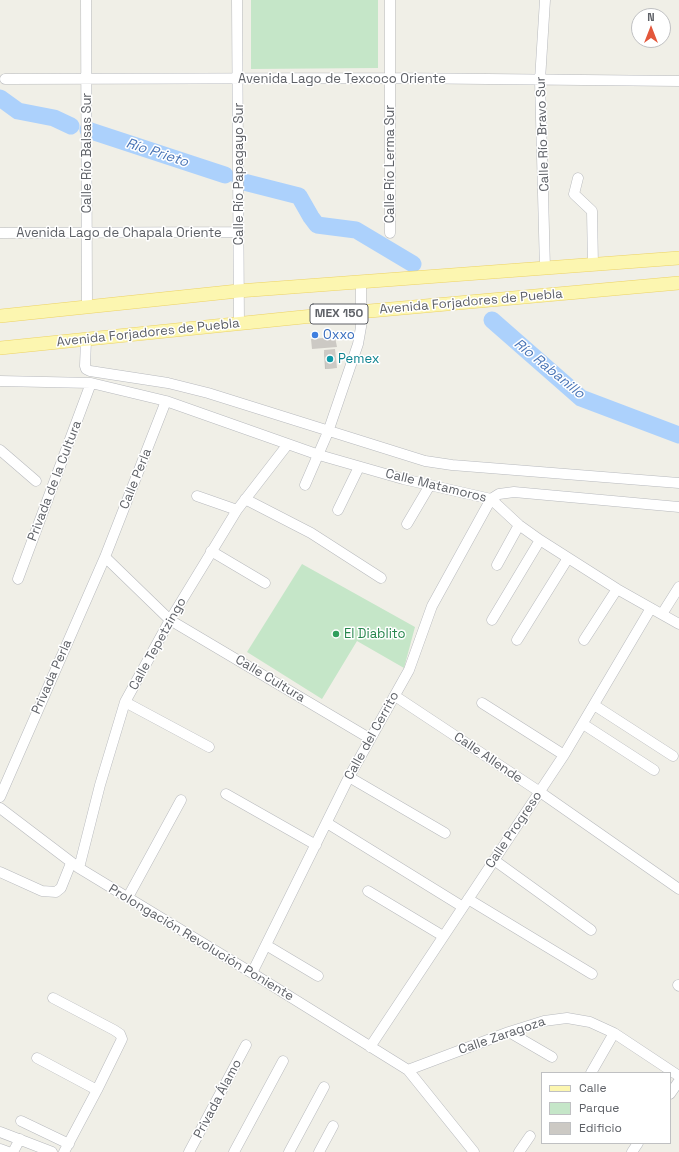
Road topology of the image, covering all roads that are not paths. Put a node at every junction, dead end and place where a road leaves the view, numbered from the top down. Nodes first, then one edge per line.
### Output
1 (86, 0) edge
2 (237, 0) edge
3 (390, 0) edge
4 (545, 0) edge
5 (390, 78) junction
6 (5, 79) dead end
7 (87, 79) junction
8 (239, 79) junction
9 (540, 80) junction
10 (679, 82) edge
11 (578, 178) dead end
12 (239, 232) junction
13 (0, 233) edge
14 (87, 233) junction
15 (390, 233) dead end
16 (679, 258) edge
17 (593, 265) junction
18 (545, 269) junction
19 (361, 282) junction
20 (679, 283) edge
21 (238, 291) junction
22 (87, 307) junction
23 (362, 312) junction
24 (0, 316) edge
25 (239, 324) junction
26 (86, 340) junction
27 (0, 348) edge
28 (0, 381) edge
29 (91, 384) junction
30 (166, 401) junction
31 (328, 432) junction
32 (288, 444) junction
33 (0, 450) edge
34 (319, 455) junction
35 (359, 467) junction
36 (36, 481) dead end
37 (679, 483) edge
38 (305, 485) dead end
39 (430, 485) junction
40 (197, 496) dead end
41 (245, 499) junction
42 (491, 500) junction
43 (679, 507) edge
44 (237, 510) junction
45 (338, 510) dead end
46 (407, 524) dead end
47 (519, 525) junction
48 (540, 540) junction
49 (211, 552) junction
50 (105, 557) junction
51 (568, 558) junction
52 (496, 565) dead end
53 (381, 578) dead end
54 (18, 579) dead end
55 (265, 583) dead end
56 (679, 587) edge
57 (617, 589) junction
58 (651, 608) junction
59 (662, 614) junction
60 (170, 620) junction
61 (492, 620) dead end
62 (679, 624) edge
63 (517, 640) dead end
64 (584, 640) dead end
65 (395, 696) junction
66 (125, 702) junction
67 (482, 703) dead end
68 (594, 705) junction
69 (583, 724) junction
70 (369, 738) junction
71 (209, 748) dead end
72 (564, 755) junction
73 (673, 756) dead end
74 (654, 770) dead end
75 (348, 777) junction
76 (540, 792) junction
77 (226, 794) dead end
78 (0, 797) edge
79 (181, 800) dead end
80 (0, 808) edge
81 (327, 823) junction
82 (445, 833) dead end
83 (316, 845) junction
84 (494, 860) junction
85 (75, 865) junction
86 (0, 872) edge
87 (678, 888) edge
88 (368, 891) dead end
89 (128, 897) junction
90 (465, 903) junction
91 (591, 930) dead end
92 (443, 936) junction
93 (266, 945) junction
94 (252, 973) junction
95 (592, 974) dead end
96 (318, 976) dead end
97 (53, 998) dead end
98 (509, 1032) junction
99 (614, 1034) junction
100 (246, 1045) dead end
101 (370, 1047) junction
102 (552, 1057) dead end
103 (37, 1058) dead end
104 (283, 1061) dead end
105 (408, 1070) junction
106 (592, 1072) edge
107 (679, 1076) edge
108 (679, 1081) edge
109 (324, 1087) dead end
110 (97, 1090) junction
111 (671, 1093) edge
112 (21, 1121) dead end
113 (333, 1126) dead end
114 (0, 1132) edge
115 (530, 1136) dead end
116 (20, 1139) junction
117 (66, 1148) edge
118 (0, 1150) edge
119 (8, 1152) edge
120 (13, 1152) edge
121 (52, 1152) edge
122 (189, 1152) edge
123 (234, 1152) edge
124 (289, 1152) edge
125 (320, 1152) edge
126 (474, 1152) edge
127 (519, 1152) edge

1 - 7 street, Calle Río Balsas Sur
2 - 8 street, Calle Río Papagayo Sur
3 - 5 street, Calle Río Lerma Sur
4 - 9 street, Calle Río Bravo Sur
5 - 8 street, Avenida Lago de Texcoco Oriente
5 - 9 street, Avenida Lago de Texcoco Oriente
5 - 15 street, Calle Río Lerma Sur
6 - 7 street, Avenida Lago de Texcoco Oriente
7 - 8 street, Avenida Lago de Texcoco Oriente
7 - 14 street, Calle Río Balsas Sur
8 - 12 street, Calle Río Papagayo Sur
9 - 10 street, Avenida Lago de Texcoco Oriente
9 - 18 street, Calle Río Bravo Sur
11 - 17 street
12 - 14 street, Avenida Lago de Chapala Oriente
12 - 21 street, Calle Río Papagayo Sur
13 - 14 street, Avenida Lago de Chapala Oriente
14 - 22 street, Calle Río Balsas Sur
16 - 17 main road, Avenida Forjadores de Puebla / MEX 150
17 - 18 main road, Avenida Forjadores de Puebla / MEX 150
18 - 19 main road, Avenida Forjadores de Puebla / MEX 150
19 - 21 main road, Avenida Forjadores de Puebla / MEX 150
19 - 23 street
20 - 23 main road, Avenida Forjadores de Puebla / MEX 150
21 - 22 main road, Avenida Forjadores de Puebla / MEX 150
21 - 25 street, Calle Río Papagayo Sur
22 - 24 main road, Avenida Forjadores de Puebla / MEX 150
23 - 25 main road, Avenida Forjadores de Puebla / MEX 150
23 - 31 street
25 - 26 main road, Avenida Forjadores de Puebla / MEX 150
26 - 27 main road, Avenida Forjadores de Puebla / MEX 150
26 - 31 street
28 - 29 street, Calle Matamoros
29 - 30 street, Calle Matamoros
29 - 54 street, Privada de la Cultura
30 - 32 street, Calle Matamoros
30 - 50 street, Calle Perla
31 - 34 street
31 - 37 street
32 - 34 street, Calle Matamoros
32 - 41 street, Calle Tepetzingo
33 - 36 street, Privada de la Cultura
34 - 35 street, Calle Matamoros
34 - 38 street
35 - 39 street, Calle Matamoros
35 - 45 street
39 - 42 street, Calle Matamoros
39 - 46 street
40 - 44 street
41 - 44 street, Calle Tepetzingo
41 - 53 street
42 - 43 street
42 - 47 street, Calle Matamoros
42 - 65 street, Calle del Cerrito
44 - 49 street, Calle Tepetzingo
47 - 48 street, Calle Matamoros
47 - 52 street
48 - 51 street, Calle Matamoros
48 - 61 street
49 - 55 street
49 - 60 street, Calle Tepetzingo
50 - 60 street, Calle Cultura
50 - 78 street, Privada Perla
51 - 57 street, Calle Matamoros
51 - 63 street
56 - 59 street
57 - 58 street, Calle Matamoros
57 - 64 street
58 - 59 street, Calle Matamoros
58 - 68 street, Calle Progreso
59 - 62 street, Calle Matamoros
60 - 66 street, Calle Tepetzingo
60 - 70 street, Calle Cultura
65 - 70 street, Calle del Cerrito
65 - 76 street, Calle Allende
66 - 71 street
66 - 85 street, Calle Tepetzingo
67 - 72 street
68 - 69 street, Calle Progreso
68 - 73 street
69 - 72 street, Calle Progreso
69 - 74 street
70 - 75 street, Calle del Cerrito
72 - 76 street, Calle Progreso
75 - 81 street, Calle del Cerrito
75 - 82 street
76 - 84 street, Calle Progreso
76 - 87 street, Calle Allende
77 - 83 street
79 - 89 street
80 - 85 street, Prolongación Revolución Poniente
81 - 83 street, Calle del Cerrito
81 - 90 street
83 - 93 street, Calle del Cerrito
84 - 90 street, Calle Progreso
84 - 91 street
85 - 86 street, Calle Tepetzingo
85 - 89 street, Prolongación Revolución Poniente
88 - 92 street
89 - 94 street, Prolongación Revolución Poniente
90 - 92 street, Calle Progreso
90 - 95 street
92 - 101 street, Calle Progreso
93 - 94 street, Calle del Cerrito
93 - 96 street
94 - 101 street, Prolongación Revolución Poniente
97 - 110 street
98 - 99 street, Calle Zaragoza
98 - 102 street
98 - 105 street, Calle Zaragoza
99 - 106 street
99 - 107 street, Calle Zaragoza
100 - 122 street, Privada Álamo
101 - 105 street, Prolongación Revolución Poniente
103 - 110 street
104 - 123 street
105 - 126 street, Prolongación Revolución Poniente
108 - 111 street
109 - 124 street
110 - 117 street
112 - 117 street
113 - 125 street
114 - 116 street
115 - 127 street
116 - 120 street
116 - 121 street
118 - 119 street

